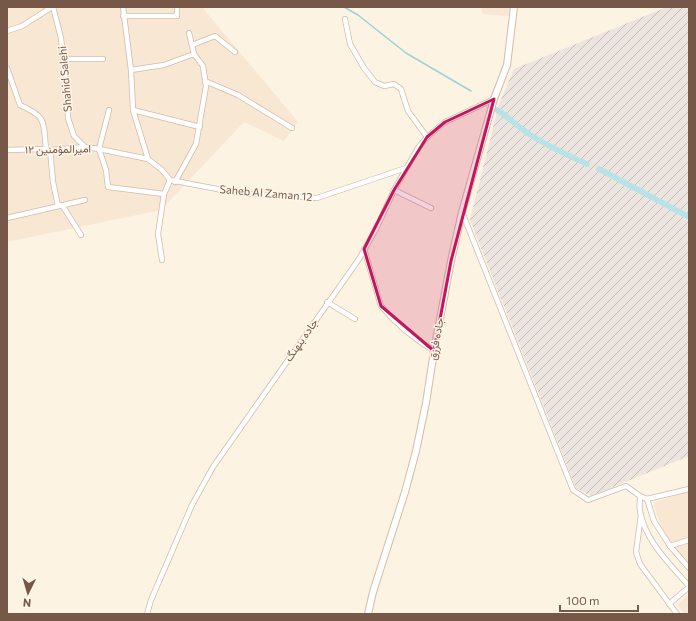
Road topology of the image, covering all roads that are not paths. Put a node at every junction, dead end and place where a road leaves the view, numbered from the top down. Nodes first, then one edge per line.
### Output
1 (53, 7) edge
2 (123, 7) edge
3 (177, 7) edge
4 (514, 7) edge
5 (124, 16) junction
6 (345, 19) dead end
7 (7, 31) edge
8 (189, 33) dead end
9 (192, 45) junction
10 (235, 52) dead end
11 (194, 54) junction
12 (64, 59) junction
13 (103, 59) dead end
14 (7, 68) edge
15 (131, 70) junction
16 (205, 81) junction
17 (494, 99) junction
18 (109, 110) dead end
19 (133, 110) junction
20 (200, 127) junction
21 (292, 128) dead end
22 (427, 137) junction
23 (85, 148) junction
24 (48, 149) junction
25 (99, 149) junction
26 (7, 150) edge
27 (148, 159) junction
28 (406, 168) junction
29 (173, 181) junction
30 (394, 190) junction
31 (164, 194) junction
32 (85, 200) dead end
33 (60, 206) junction
34 (431, 208) dead end
35 (462, 212) junction
36 (7, 218) edge
37 (81, 235) dead end
38 (364, 249) junction
39 (162, 260) dead end
40 (327, 302) junction
41 (355, 319) dead end
42 (434, 351) junction
43 (689, 489) edge
44 (640, 496) junction
45 (647, 499) junction
46 (641, 515) junction
47 (689, 540) edge
48 (670, 546) junction
49 (689, 568) edge
50 (689, 587) edge
51 (670, 604) junction
52 (147, 614) edge
53 (368, 614) edge
54 (677, 614) edge

1 - 7 street
1 - 12 street, Shahid Salehi
2 - 5 street
3 - 5 street
4 - 17 street, جاده فرزق
5 - 15 street
6 - 22 street
8 - 9 street
9 - 10 street
9 - 11 street
11 - 15 street
11 - 16 street
12 - 13 street
12 - 23 street, Shahid Salehi
14 - 24 street
15 - 19 street
16 - 20 street
16 - 21 street
17 - 22 street, جاده بنهنگ
17 - 35 street, جاده فرزق
18 - 25 street
19 - 20 street
19 - 27 street
20 - 29 street
22 - 28 street, جاده بنهنگ
23 - 24 street, امیرالمؤمنین ۱۲
23 - 25 street, امیرالمؤمنین ۱۲
24 - 26 street, امیرالمؤمنین ۱۲
24 - 33 street
25 - 27 street, امیرالمؤمنین ۱۲
25 - 31 street
27 - 29 street, امیرالمؤمنین ۱۲
28 - 29 street, Saheb Al Zaman 12
28 - 30 street, جاده بنهنگ
29 - 31 street
30 - 34 street
30 - 38 street, جاده بنهنگ
31 - 39 street
32 - 33 street
33 - 36 street
33 - 37 street
35 - 42 street, جاده فرزق
35 - 44 street
38 - 40 street, جاده بنهنگ
38 - 42 street
40 - 41 street
40 - 52 street, جاده بنهنگ
42 - 53 street, جاده فرزق
43 - 45 street
44 - 45 street
44 - 46 street
45 - 48 street
46 - 50 street
46 - 51 street
47 - 48 street
48 - 49 street
50 - 51 street
51 - 54 street

